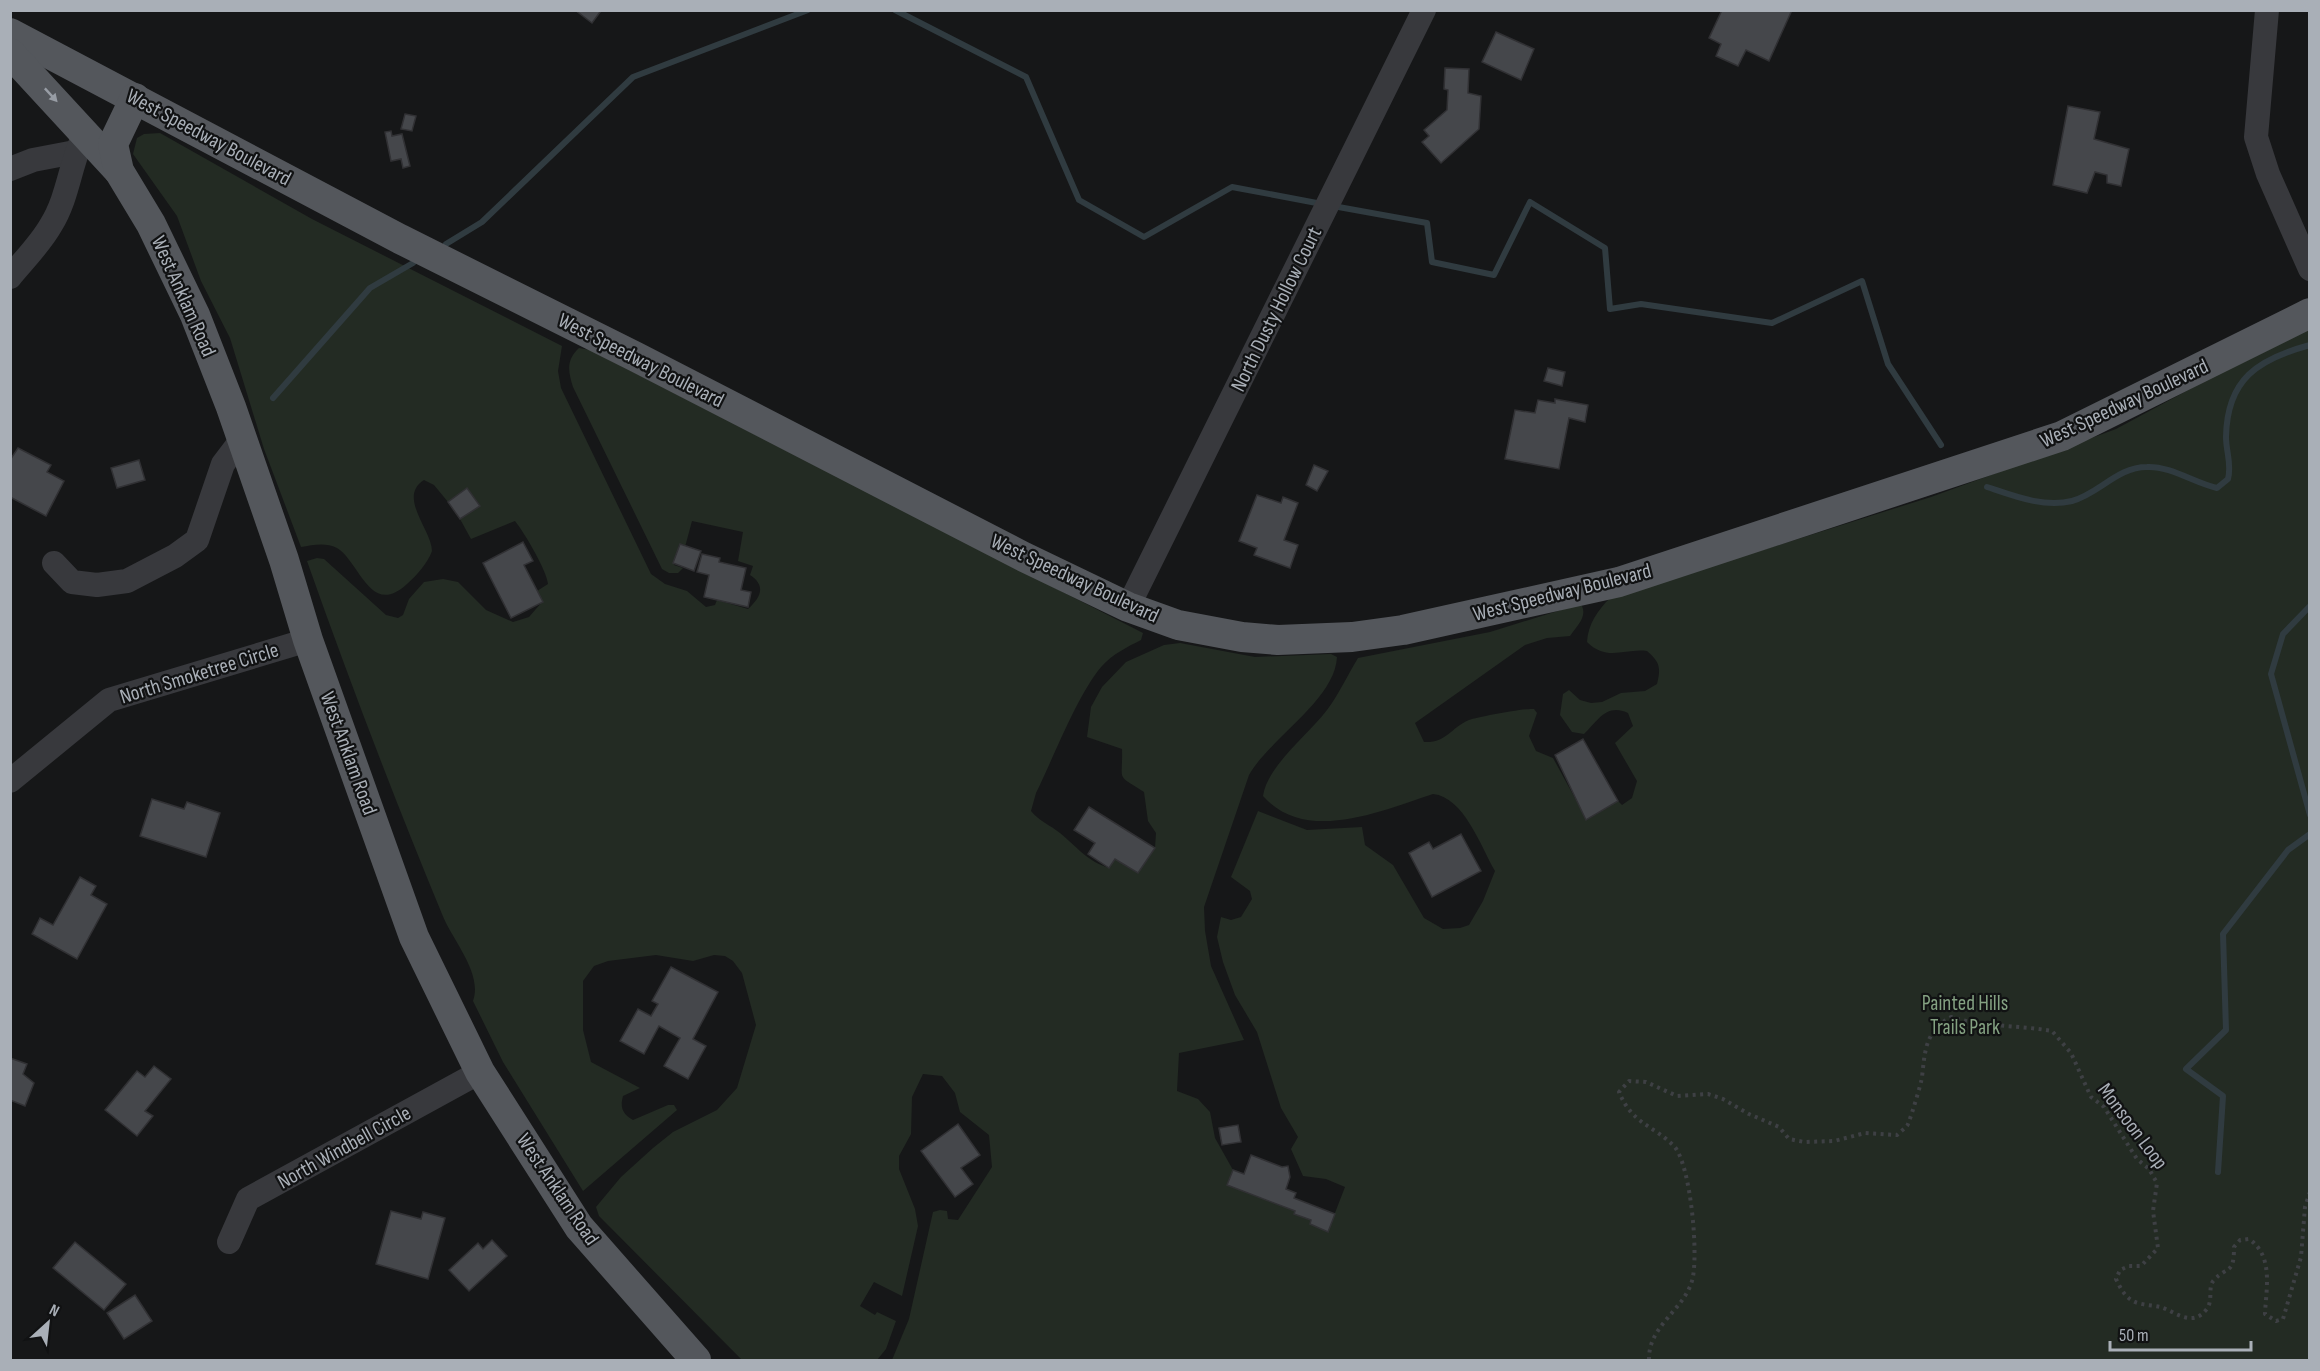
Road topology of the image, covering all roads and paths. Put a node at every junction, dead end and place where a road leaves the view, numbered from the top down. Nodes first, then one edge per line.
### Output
1 (1424, 10) edge
2 (2267, 10) edge
3 (10, 33) edge
4 (10, 53) edge
5 (135, 98) junction
6 (80, 142) junction
7 (10, 169) edge
8 (119, 171) junction
9 (2310, 269) edge
10 (10, 277) edge
11 (2310, 313) edge
12 (242, 439) junction
13 (54, 563) dead end
14 (1128, 607) junction
15 (308, 640) junction
16 (10, 781) edge
17 (480, 1072) junction
18 (2310, 1192) edge
19 (230, 1242) dead end
20 (696, 1360) edge
21 (1649, 1360) edge

1 - 14 street, North Dusty Hollow Court
2 - 9 street
3 - 5 main road, West Speedway Boulevard
4 -> 6 main road
5 - 8 main road, West Anklam Road
5 - 14 main road, West Speedway Boulevard
6 - 7 street
6 - 8 main road
6 - 10 street
8 - 12 main road, West Anklam Road
11 - 14 main road, West Speedway Boulevard
12 - 13 street
12 - 15 main road, West Anklam Road
15 - 16 street, North Smoketree Circle
15 - 17 main road, West Anklam Road
17 - 19 street, North Windbell Circle
17 - 20 main road, West Anklam Road
18 - 21 path, Monsoon Loop

